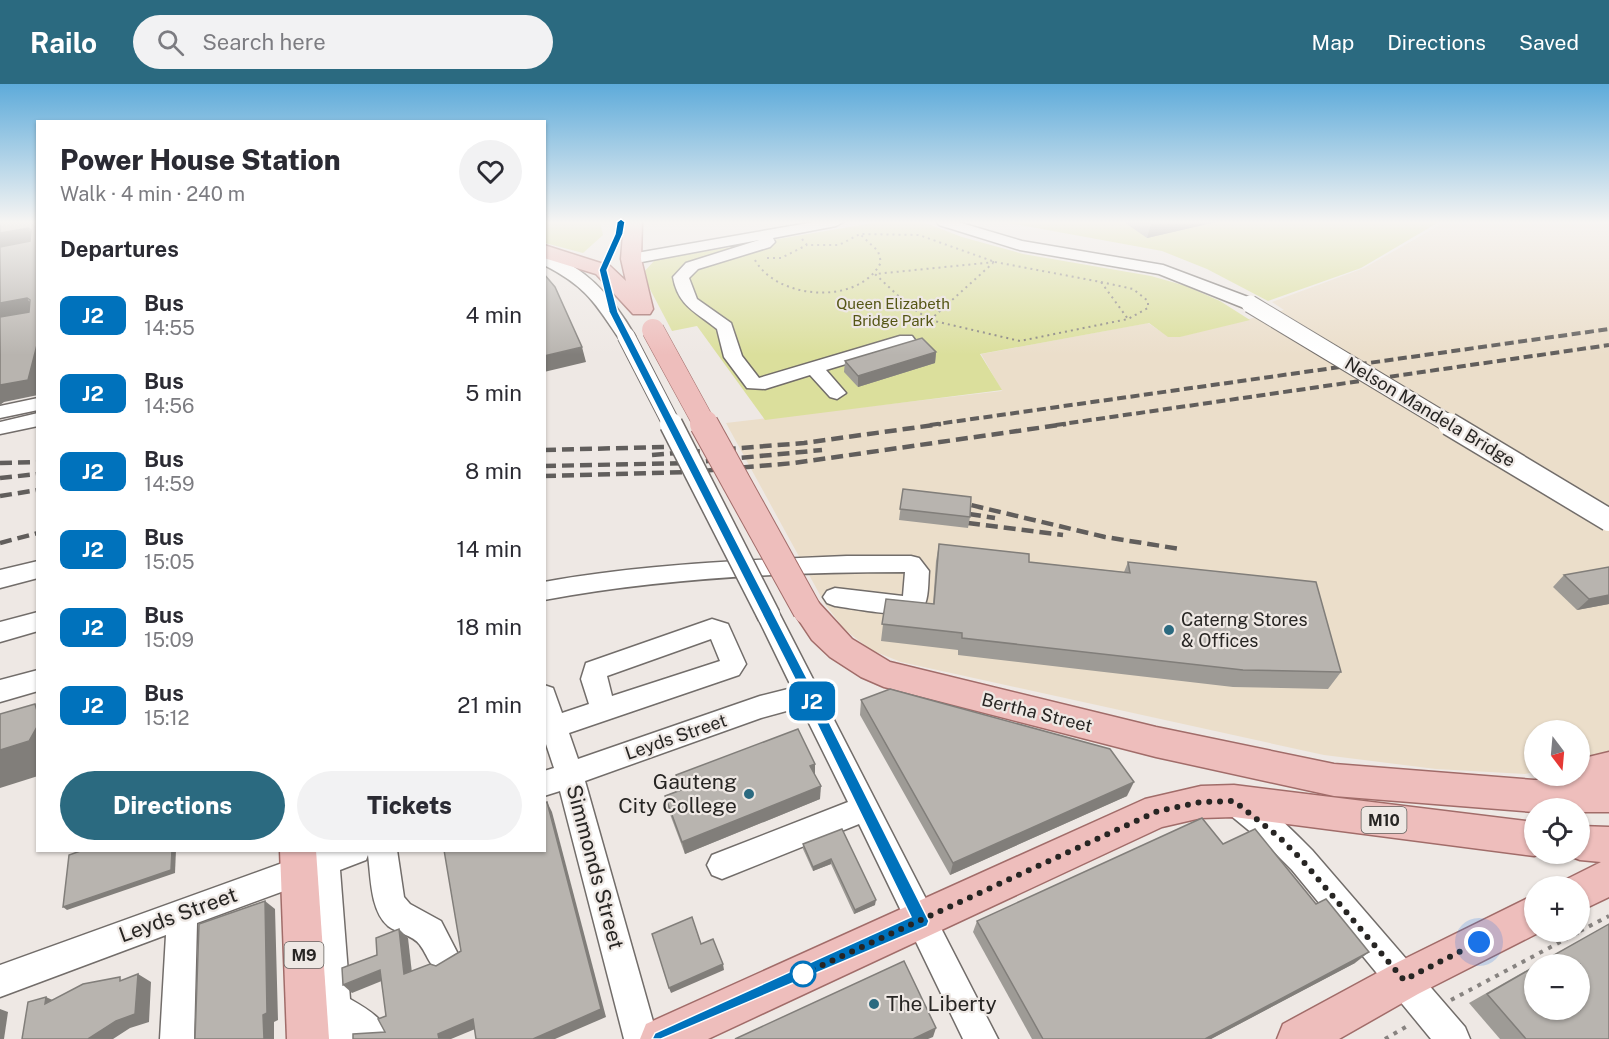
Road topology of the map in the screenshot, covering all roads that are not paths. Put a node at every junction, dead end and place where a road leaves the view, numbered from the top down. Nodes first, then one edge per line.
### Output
1 (559, 267) edge
2 (592, 267) edge
3 (605, 267) edge
4 (633, 267) edge
5 (691, 267) edge
6 (1143, 267) edge
7 (1174, 267) edge
8 (603, 270) junction
9 (1250, 304) junction
10 (613, 312) junction
11 (647, 319) junction
12 (906, 340) edge
13 (814, 368) junction
14 (837, 393) dead end
15 (36, 404) edge
16 (0, 412) edge
17 (36, 420) edge
18 (0, 428) edge
19 (1609, 520) edge
20 (36, 570) edge
21 (0, 579) edge
22 (546, 591) edge
23 (821, 603) junction
24 (36, 622) edge
25 (0, 632) edge
26 (36, 681) edge
27 (0, 691) edge
28 (809, 694) junction
29 (546, 701) edge
30 (604, 710) junction
31 (556, 726) junction
32 (557, 779) edge
33 (1596, 784) edge
34 (1234, 801) junction
35 (864, 808) junction
36 (1524, 838) edge
37 (1590, 843) edge
38 (1609, 844) edge
39 (345, 852) edge
40 (382, 852) edge
41 (311, 858) edge
42 (722, 865) dead end
43 (1609, 877) edge
44 (1590, 887) edge
45 (182, 914) junction
46 (1524, 920) edge
47 (921, 921) junction
48 (443, 956) dead end
49 (1404, 980) junction
50 (0, 981) edge
51 (335, 1023) edge
52 (177, 1039) edge
53 (308, 1039) edge
54 (375, 1039) edge
55 (641, 1039) edge
56 (661, 1039) edge
57 (981, 1039) edge
58 (1298, 1039) edge
59 (1453, 1039) edge

1 - 10 street
2 - 8 main road
3 - 8 main road
4 - 11 main road
5 - 13 street
6 - 9 street
7 - 9 street
8 - 10 main road
8 - 11 main road
9 - 19 street, Nelson Mandela Bridge, bridge
10 - 28 street, bridge
11 - 23 main road, Bertha Street, bridge
12 - 13 street
13 - 14 street
15 - 16 street
17 - 18 street
20 - 21 street
22 - 23 street
23 - 33 main road, Bertha Street
24 - 25 street
26 - 27 street
28 - 32 street, Leyds Street
28 - 35 street
29 - 31 street, Simmonds Street
30 - 30 street
30 - 31 street
31 - 32 street, Simmonds Street
32 - 55 street, Simmonds Street
34 - 36 main road, M10
34 - 47 main road, M10
34 - 49 street
35 - 42 street
35 - 47 street
37 - 38 main road
39 - 41 street, Leyds Street
40 - 48 street
41 - 45 street, Leyds Street
41 - 51 street
41 - 53 main road, M9
43 - 44 main road
45 - 50 street, Leyds Street
45 - 52 street
46 - 49 main road
47 - 56 main road, M10
47 - 57 street
49 - 58 main road
49 - 59 street
51 - 54 street

